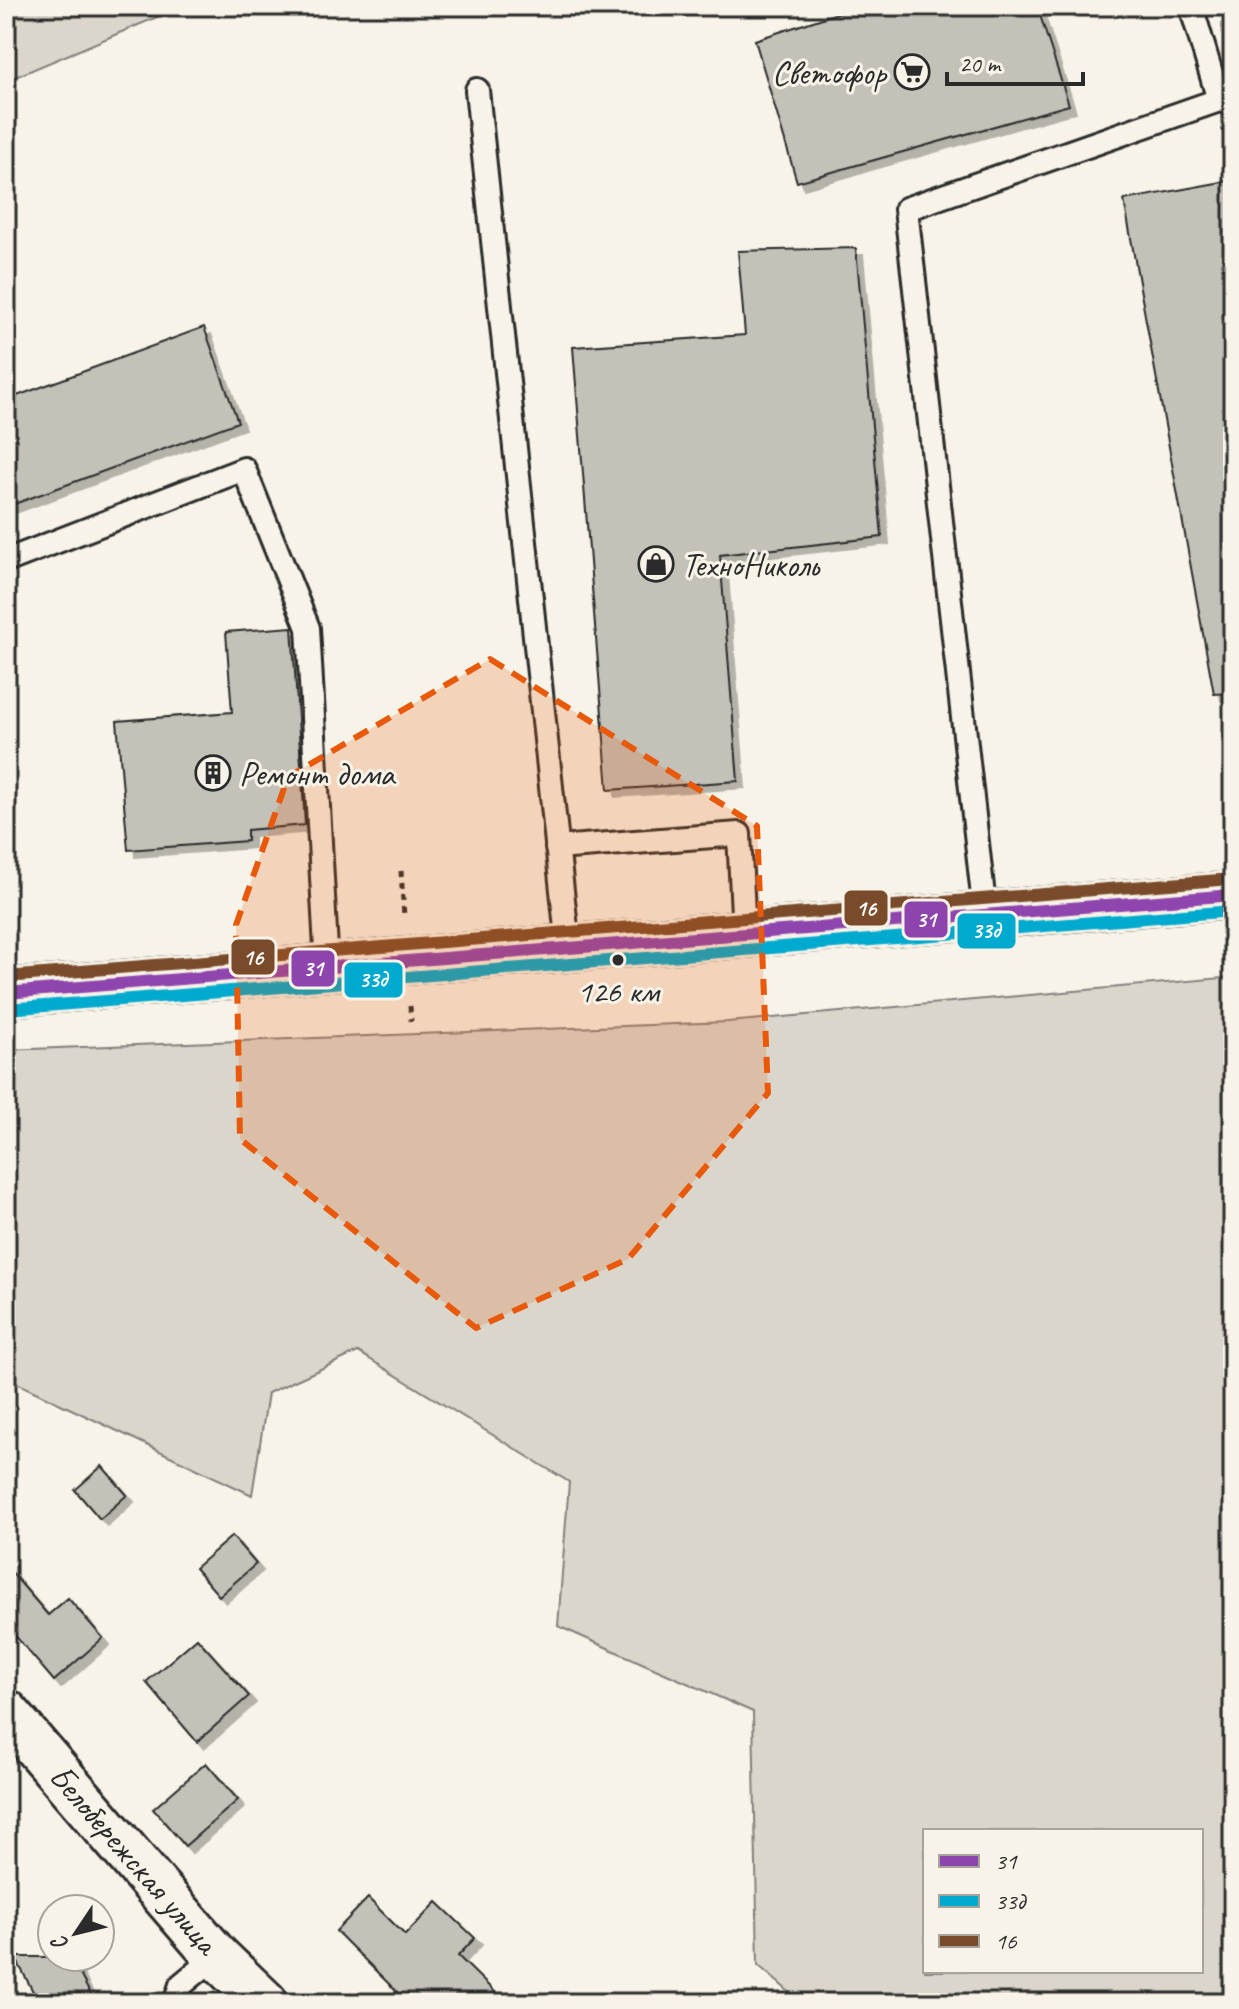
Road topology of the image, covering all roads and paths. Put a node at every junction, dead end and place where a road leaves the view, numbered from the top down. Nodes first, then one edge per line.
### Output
1 (1191, 6) edge
2 (477, 90) dead end
3 (1226, 101) edge
4 (6, 561) edge
5 (557, 848) junction
6 (1233, 895) edge
7 (985, 914) junction
8 (744, 934) junction
9 (568, 947) junction
10 (327, 967) junction
11 (6, 993) edge
12 (6, 1712) edge
13 (216, 1956) junction
14 (175, 2003) edge
15 (265, 2003) edge

1 - 3 lane
2 - 5 lane
3 - 7 lane
4 - 10 lane
5 - 8 lane
5 - 9 lane
6 - 7 main road
7 - 8 main road
8 - 9 main road
9 - 10 main road
10 - 11 main road
12 - 13 main road, Белобережская улица
13 - 14 lane
13 - 15 main road, Белобережская улица

